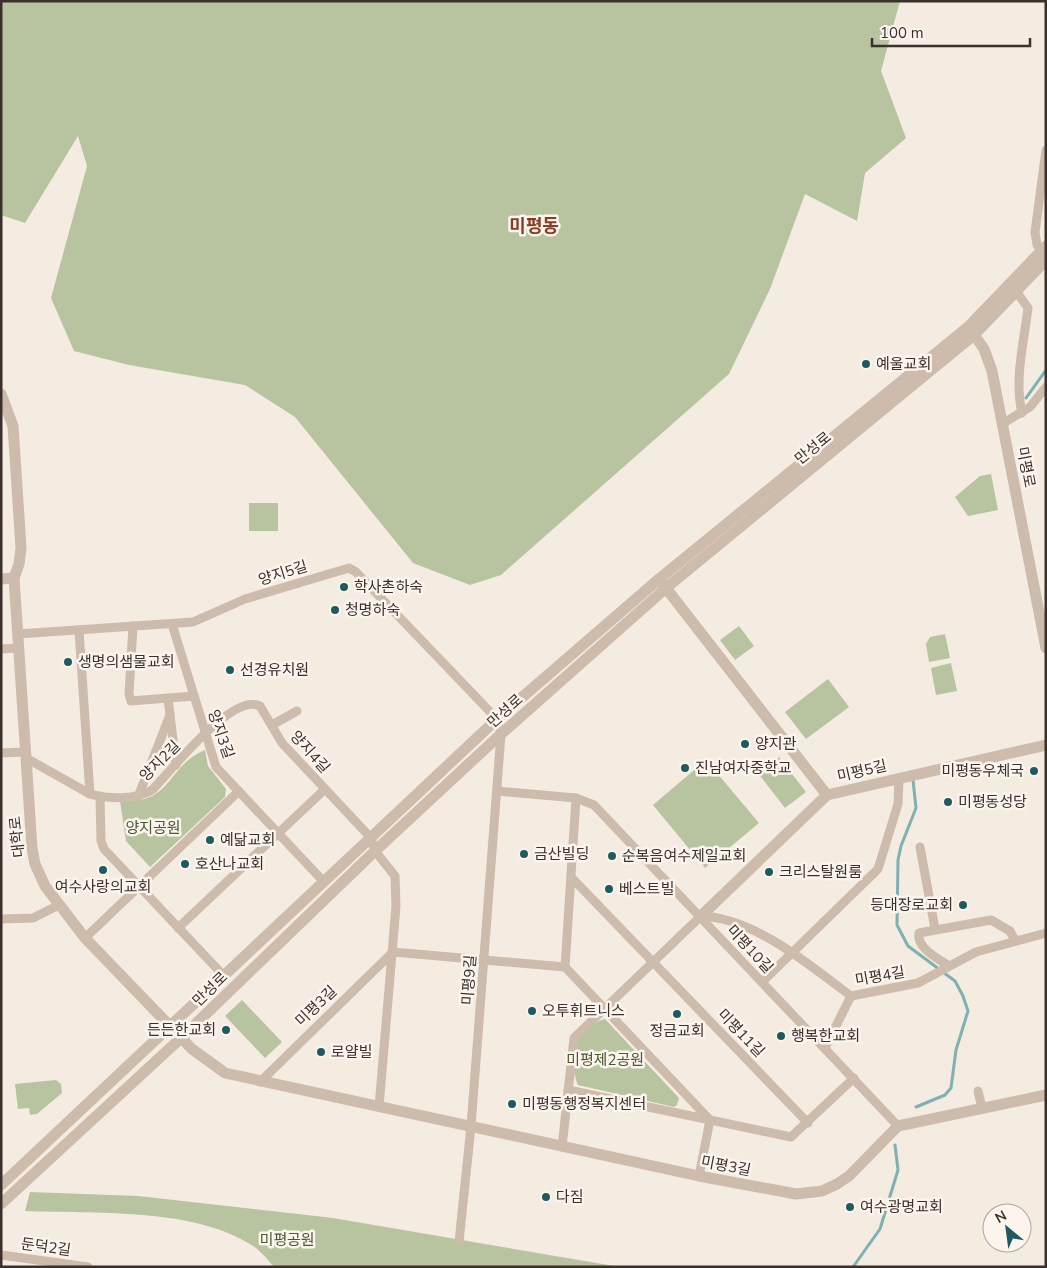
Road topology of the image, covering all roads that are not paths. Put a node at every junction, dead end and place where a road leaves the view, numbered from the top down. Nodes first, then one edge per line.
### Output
1 (1046, 150) edge
2 (1045, 253) edge
3 (1016, 291) junction
4 (972, 331) junction
5 (1046, 387) edge
6 (1, 394) edge
7 (1022, 412) junction
8 (1002, 424) junction
9 (14, 578) junction
10 (1, 579) edge
11 (662, 584) junction
12 (172, 624) junction
13 (132, 626) junction
14 (79, 630) junction
15 (18, 634) junction
16 (19, 648) junction
17 (1046, 648) edge
18 (1, 649) edge
19 (194, 696) junction
20 (168, 698) junction
21 (296, 711) dead end
22 (170, 715) junction
23 (497, 719) junction
24 (272, 725) junction
25 (205, 734) junction
26 (501, 734) junction
27 (1046, 745) edge
28 (1, 753) edge
29 (26, 755) junction
30 (176, 765) junction
31 (899, 778) junction
32 (325, 789) junction
33 (239, 791) junction
34 (497, 791) junction
35 (90, 794) junction
36 (826, 794) junction
37 (100, 796) junction
38 (138, 796) junction
39 (576, 798) junction
40 (278, 833) junction
41 (371, 838) junction
42 (920, 847) dead end
43 (376, 851) junction
44 (571, 877) junction
45 (324, 882) junction
46 (139, 887) junction
47 (59, 905) junction
48 (701, 916) junction
49 (1, 919) edge
50 (178, 928) junction
51 (935, 929) junction
52 (1046, 933) edge
53 (85, 938) junction
54 (1015, 940) junction
55 (393, 952) junction
56 (792, 952) junction
57 (484, 960) junction
58 (653, 962) junction
59 (565, 967) junction
60 (948, 967) junction
61 (223, 976) junction
62 (762, 982) junction
63 (852, 996) junction
64 (604, 1008) junction
65 (170, 1025) junction
66 (182, 1038) junction
67 (825, 1048) junction
68 (854, 1078) junction
69 (260, 1082) junction
70 (568, 1090) junction
71 (978, 1091) dead end
72 (1046, 1095) edge
73 (379, 1107) junction
74 (982, 1108) junction
75 (710, 1120) junction
76 (808, 1123) junction
77 (471, 1126) junction
78 (898, 1126) junction
79 (562, 1147) junction
80 (699, 1176) junction
81 (1, 1185) edge
82 (1, 1204) edge
83 (459, 1242) dead end
84 (1, 1255) edge
85 (51, 1264) edge
86 (88, 1267) edge

1 - 2 street
2 - 3 street, 만성로
2 - 4 street, 만성로
3 - 4 street, 만성로
3 - 7 street
4 - 8 street, 미평로
4 - 11 street, 만성로
5 - 7 street
6 - 9 street, 대학로
7 - 8 street
8 - 17 street, 미평로
9 - 10 street
9 - 15 street, 대학로
11 - 23 street, 만성로
11 - 26 street, 만성로
11 - 36 street
12 - 13 street, 양지5길
12 - 19 street, 양지3길
12 - 23 street, 양지5길
13 - 14 street, 양지5길
13 - 20 street
14 - 15 street, 양지5길
14 - 35 street
15 - 16 street, 대학로
16 - 18 street
16 - 29 street, 대학로
19 - 20 street
19 - 25 street, 양지3길
20 - 22 street
21 - 24 street
22 - 30 street
22 - 38 street
23 - 26 street, 미평9길
23 - 41 street, 만성로
24 - 25 street, 양지4길
24 - 32 street, 양지4길
25 - 30 street, 양지2길
25 - 33 street, 양지3길
26 - 34 street, 미평9길
26 - 43 street, 만성로
27 - 31 street, 미평5길
28 - 29 street
29 - 35 street, 양지2길
29 - 47 street, 대학로
30 - 38 street, 양지2길
31 - 36 street, 미평5길
31 - 56 street
32 - 40 street
32 - 41 street, 양지4길
33 - 40 street, 양지3길
33 - 46 street
34 - 39 street, 미평10길
34 - 57 street, 미평9길
35 - 37 street, 양지2길
36 - 48 street, 미평5길
37 - 38 street, 양지2길
37 - 46 street
39 - 44 street
39 - 48 street, 미평10길
40 - 45 street, 양지3길
40 - 50 street
41 - 43 street
41 - 45 street, 만성로
42 - 51 street
43 - 55 street
43 - 66 street, 만성로
44 - 58 street
44 - 59 street
45 - 61 street, 만성로
46 - 50 street
46 - 53 street
47 - 49 street
47 - 53 street, 대학로
48 - 56 street, 미평4길
48 - 58 street
48 - 62 street, 미평10길
50 - 61 street
51 - 54 street
51 - 60 street
52 - 54 street, 미평4길
53 - 65 street, 대학로
54 - 60 street, 미평4길
55 - 57 street
55 - 69 street, 미평3길
55 - 73 street
56 - 62 street
56 - 63 street, 미평4길
57 - 59 street
57 - 77 street, 미평9길
58 - 64 street
58 - 76 street, 미평11길
59 - 64 street
60 - 63 street, 미평4길
61 - 65 street, 만성로
62 - 67 street, 미평10길
63 - 67 street
64 - 70 street
64 - 75 street
65 - 66 street, 미평3길
65 - 81 street, 만성로
66 - 69 street, 미평3길
66 - 82 street, 만성로
67 - 68 street, 미평10길
68 - 76 street
68 - 78 street, 미평10길
69 - 73 street, 미평3길
70 - 75 street
70 - 79 street
71 - 74 street
72 - 74 street
73 - 77 street, 미평3길
74 - 78 street
75 - 76 street
75 - 80 street
77 - 79 street, 미평3길
77 - 83 street, 미평9길
78 - 80 street, 미평3길
79 - 80 street, 미평3길
84 - 85 street, 둔덕2길
85 - 86 street, 둔덕2길

